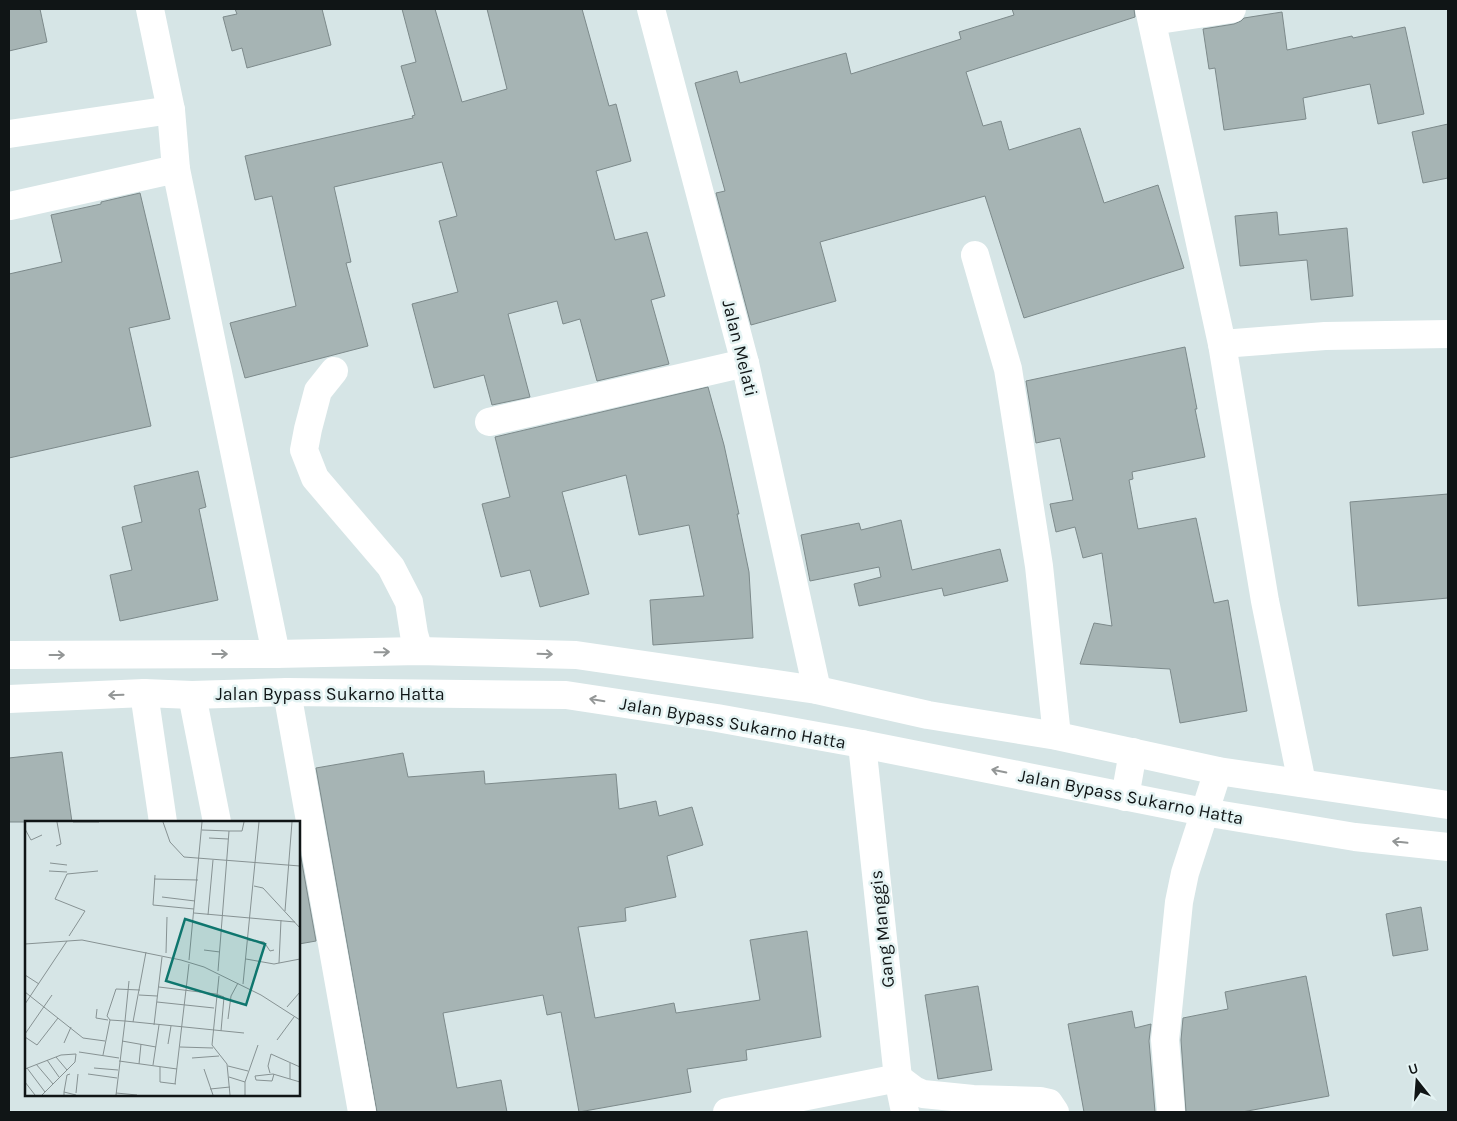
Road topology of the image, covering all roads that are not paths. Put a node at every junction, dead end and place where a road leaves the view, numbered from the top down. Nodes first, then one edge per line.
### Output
1 (150, 9) edge
2 (651, 9) edge
3 (1232, 9) edge
4 (1151, 15) edge
5 (171, 110) junction
6 (9, 134) edge
7 (176, 169) junction
8 (10, 206) edge
9 (975, 255) dead end
10 (1448, 334) edge
11 (1222, 344) junction
12 (745, 363) junction
13 (334, 370) dead end
14 (489, 422) dead end
15 (419, 651) junction
16 (276, 654) junction
17 (9, 655) edge
18 (818, 690) junction
19 (287, 692) junction
20 (144, 693) junction
21 (192, 695) junction
22 (9, 699) edge
23 (1056, 736) junction
24 (862, 744) junction
25 (1133, 752) junction
26 (1218, 771) junction
27 (1302, 783) junction
28 (1125, 797) junction
29 (1448, 805) edge
30 (1204, 812) junction
31 (163, 821) edge
32 (217, 821) edge
33 (1448, 847) edge
34 (898, 1078) junction
35 (362, 1112) edge
36 (727, 1112) edge
37 (905, 1112) edge
38 (1055, 1112) edge
39 (1171, 1112) edge

1 - 5 main road
2 - 12 main road, Jalan Melati
3 - 4 main road
4 - 11 main road
5 - 6 main road
5 - 7 main road
7 - 8 main road
7 - 16 main road
9 - 23 main road
10 - 11 main road
11 - 27 main road
12 - 14 main road
12 - 18 main road, Jalan Melati
13 - 15 main road
16 -> 15 main road
15 -> 18 main road
17 -> 16 main road
18 - 23 main road
19 - 21 main road, Jalan Bypass Sukarno Hatta
24 -> 19 main road, Jalan Bypass Sukarno Hatta
19 - 35 main road
20 - 21 main road, Jalan Bypass Sukarno Hatta
20 -> 22 main road, Jalan Bypass Sukarno Hatta
20 - 31 main road
21 - 32 main road
23 - 25 main road
28 -> 24 main road, Jalan Bypass Sukarno Hatta
24 - 34 main road, Gang Manggis
25 - 26 main road
25 - 28 main road
26 - 27 main road
26 - 30 main road
27 - 29 main road
28 - 30 main road, Jalan Bypass Sukarno Hatta
33 -> 30 main road, Jalan Bypass Sukarno Hatta
30 - 39 main road
34 - 36 main road
34 - 37 main road, Gang Manggis
34 - 38 main road

